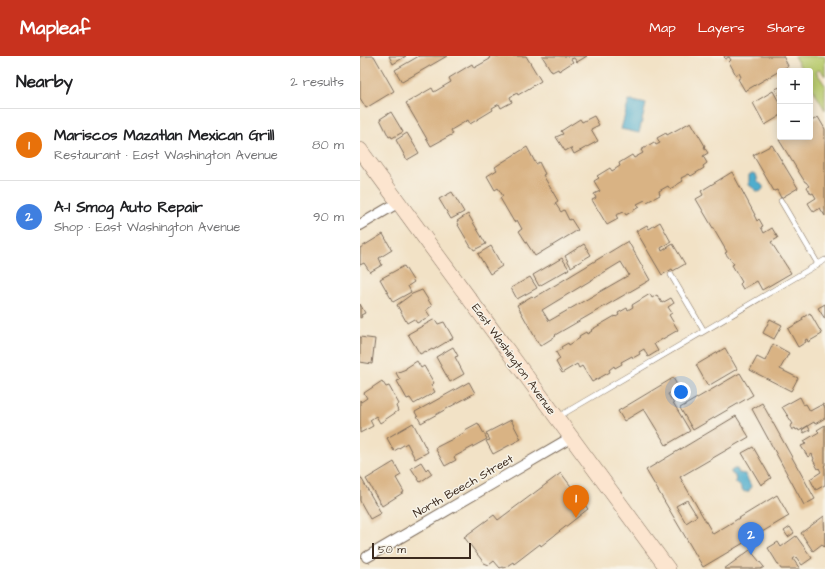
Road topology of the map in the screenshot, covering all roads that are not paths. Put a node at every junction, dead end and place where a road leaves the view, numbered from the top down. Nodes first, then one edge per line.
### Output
1 (360, 150) edge
2 (781, 201) dead end
3 (399, 202) junction
4 (360, 225) edge
5 (825, 260) edge
6 (818, 264) junction
7 (671, 275) dead end
8 (704, 331) junction
9 (557, 417) junction
10 (572, 437) junction
11 (367, 557) dead end
12 (668, 569) edge

1 - 3 main road, East Washington Avenue
2 - 6 lane
3 - 4 street
3 - 9 main road, East Washington Avenue
5 - 6 lane
6 - 8 lane
7 - 8 lane
8 - 9 lane
9 - 10 main road, East Washington Avenue
10 - 11 street, North Beech Street
10 - 12 main road, East Washington Avenue

